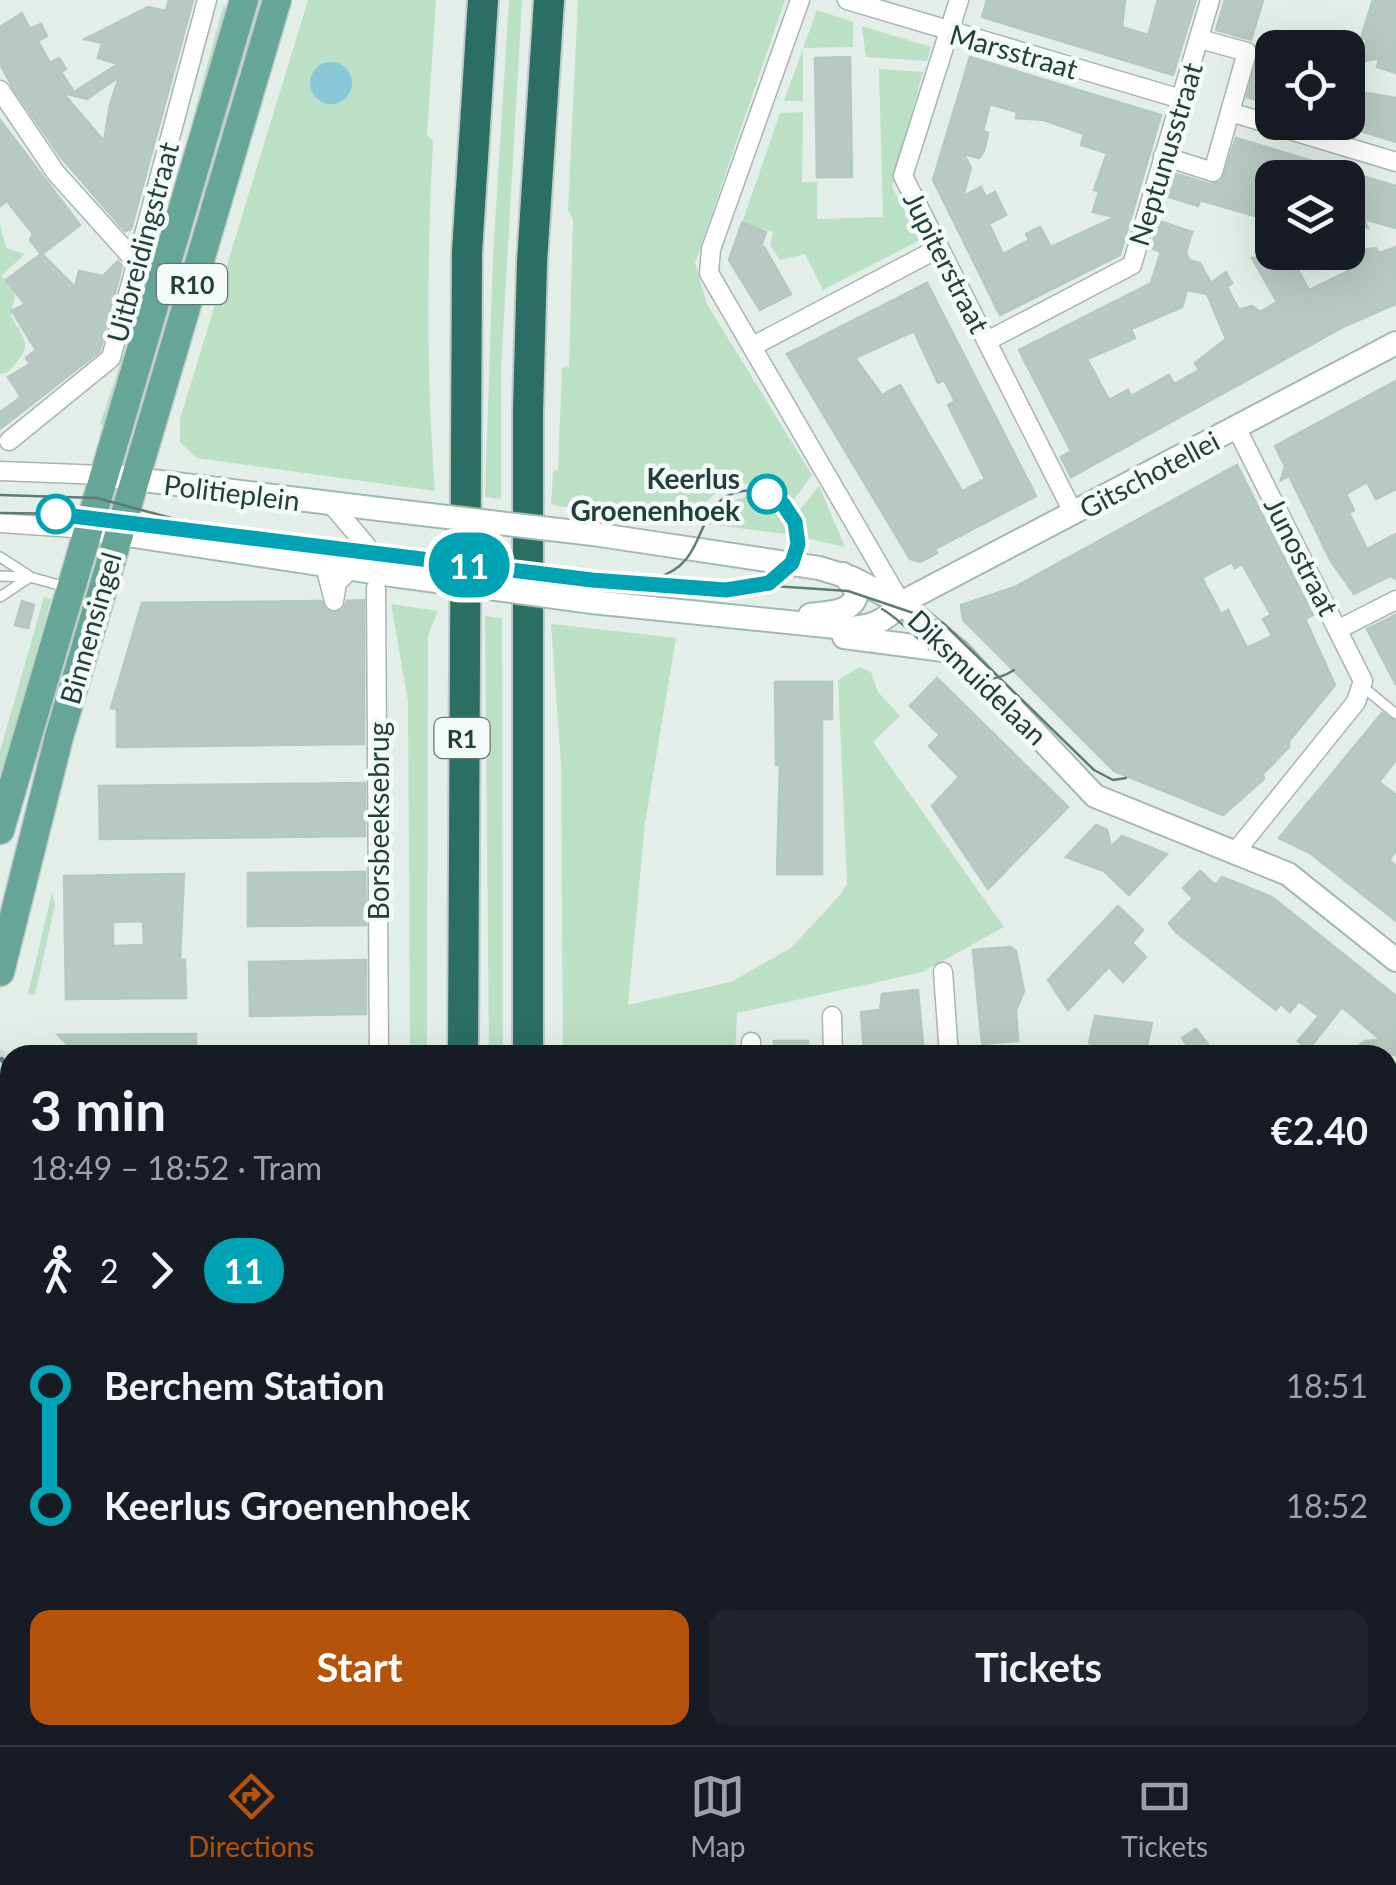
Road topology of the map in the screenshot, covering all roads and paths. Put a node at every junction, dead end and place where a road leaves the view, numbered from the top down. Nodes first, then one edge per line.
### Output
1 (207, 0) edge
2 (277, 0) edge
3 (483, 0) edge
4 (549, 0) edge
5 (800, 0) edge
6 (847, 0) edge
7 (959, 0) edge
8 (1210, 0) edge
9 (240, 8) edge
10 (950, 32) junction
11 (1200, 39) junction
12 (0, 90) edge
13 (1181, 99) junction
14 (1230, 112) junction
15 (1163, 156) junction
16 (1396, 162) edge
17 (939, 248) junction
18 (136, 262) junction
19 (986, 341) junction
20 (1396, 343) edge
21 (753, 346) junction
22 (1236, 428) junction
23 (9, 441) dead end
24 (0, 471) edge
25 (104, 475) junction
26 (134, 480) junction
27 (330, 504) junction
28 (1074, 514) junction
29 (0, 523) edge
30 (88, 530) junction
31 (117, 534) junction
32 (0, 557) edge
33 (325, 566) junction
34 (353, 570) junction
35 (843, 574) junction
36 (0, 576) edge
37 (30, 577) junction
38 (384, 581) junction
39 (70, 589) junction
40 (0, 597) edge
41 (1396, 600) edge
42 (901, 603) junction
43 (772, 619) junction
44 (1339, 629) junction
45 (960, 652) junction
46 (1363, 687) junction
47 (1396, 714) edge
48 (0, 830) edge
49 (1236, 851) junction
50 (1396, 960) edge
51 (0, 972) edge
52 (943, 972) dead end
53 (832, 1016) dead end
54 (379, 1045) edge
55 (463, 1045) edge
56 (528, 1045) edge
57 (833, 1045) edge
58 (948, 1045) edge

1 - 18 street, Uitbreidingstraat
2 - 26 main road, Binnensingel / R10
3 - 55 highway, R1
4 - 56 highway, R1
5 - 21 street, Diksmuidelaan
6 - 10 street, Marsstraat
7 - 10 street, Jupiterstraat
8 - 11 street, Neptunusstraat
9 - 25 main road, Binnensingel / R10
10 - 13 street, Marsstraat
10 - 17 street, Jupiterstraat
11 - 13 street, Neptunusstraat
11 - 14 street
12 - 18 street
13 - 15 street, Neptunusstraat
14 - 15 street
14 - 16 street
15 - 19 street, Neptunusstraat
17 - 19 street, Jupiterstraat
17 - 21 street
18 - 23 street, Uitbreidingstraat
19 - 28 street, Jupiterstraat
20 - 22 street, Gitschotellei
21 - 42 street, Diksmuidelaan
22 - 28 street, Gitschotellei
22 - 44 street, Junostraat
24 - 25 street
25 - 26 street, Politieplein
25 - 30 main road, Binnensingel / R10
26 - 27 street, Politieplein
26 - 31 main road, Binnensingel / R10
27 - 34 street, Politieplein
27 - 35 street, Politieplein, bridge
28 - 42 street, Gitschotellei
29 - 30 street
30 - 31 street
30 - 39 main road, Binnensingel / R10
31 - 33 street
31 - 51 main road, Binnensingel / R10
32 - 37 lane
33 - 34 street
33 - 34 street
34 - 38 street
35 - 42 street
35 - 43 street
36 - 37 lane
37 - 39 lane
37 - 40 lane
38 - 43 street, bridge
38 - 54 street, Borsbeeksebrug
39 - 48 main road, Binnensingel / R10
41 - 44 street
42 - 43 street
42 - 45 street, Diksmuidelaan
43 - 45 street
44 - 46 street, Junostraat
45 - 49 street, Diksmuidelaan
46 - 47 lane
46 - 49 street
49 - 50 street, Diksmuidelaan
52 - 58 street
53 - 57 street

